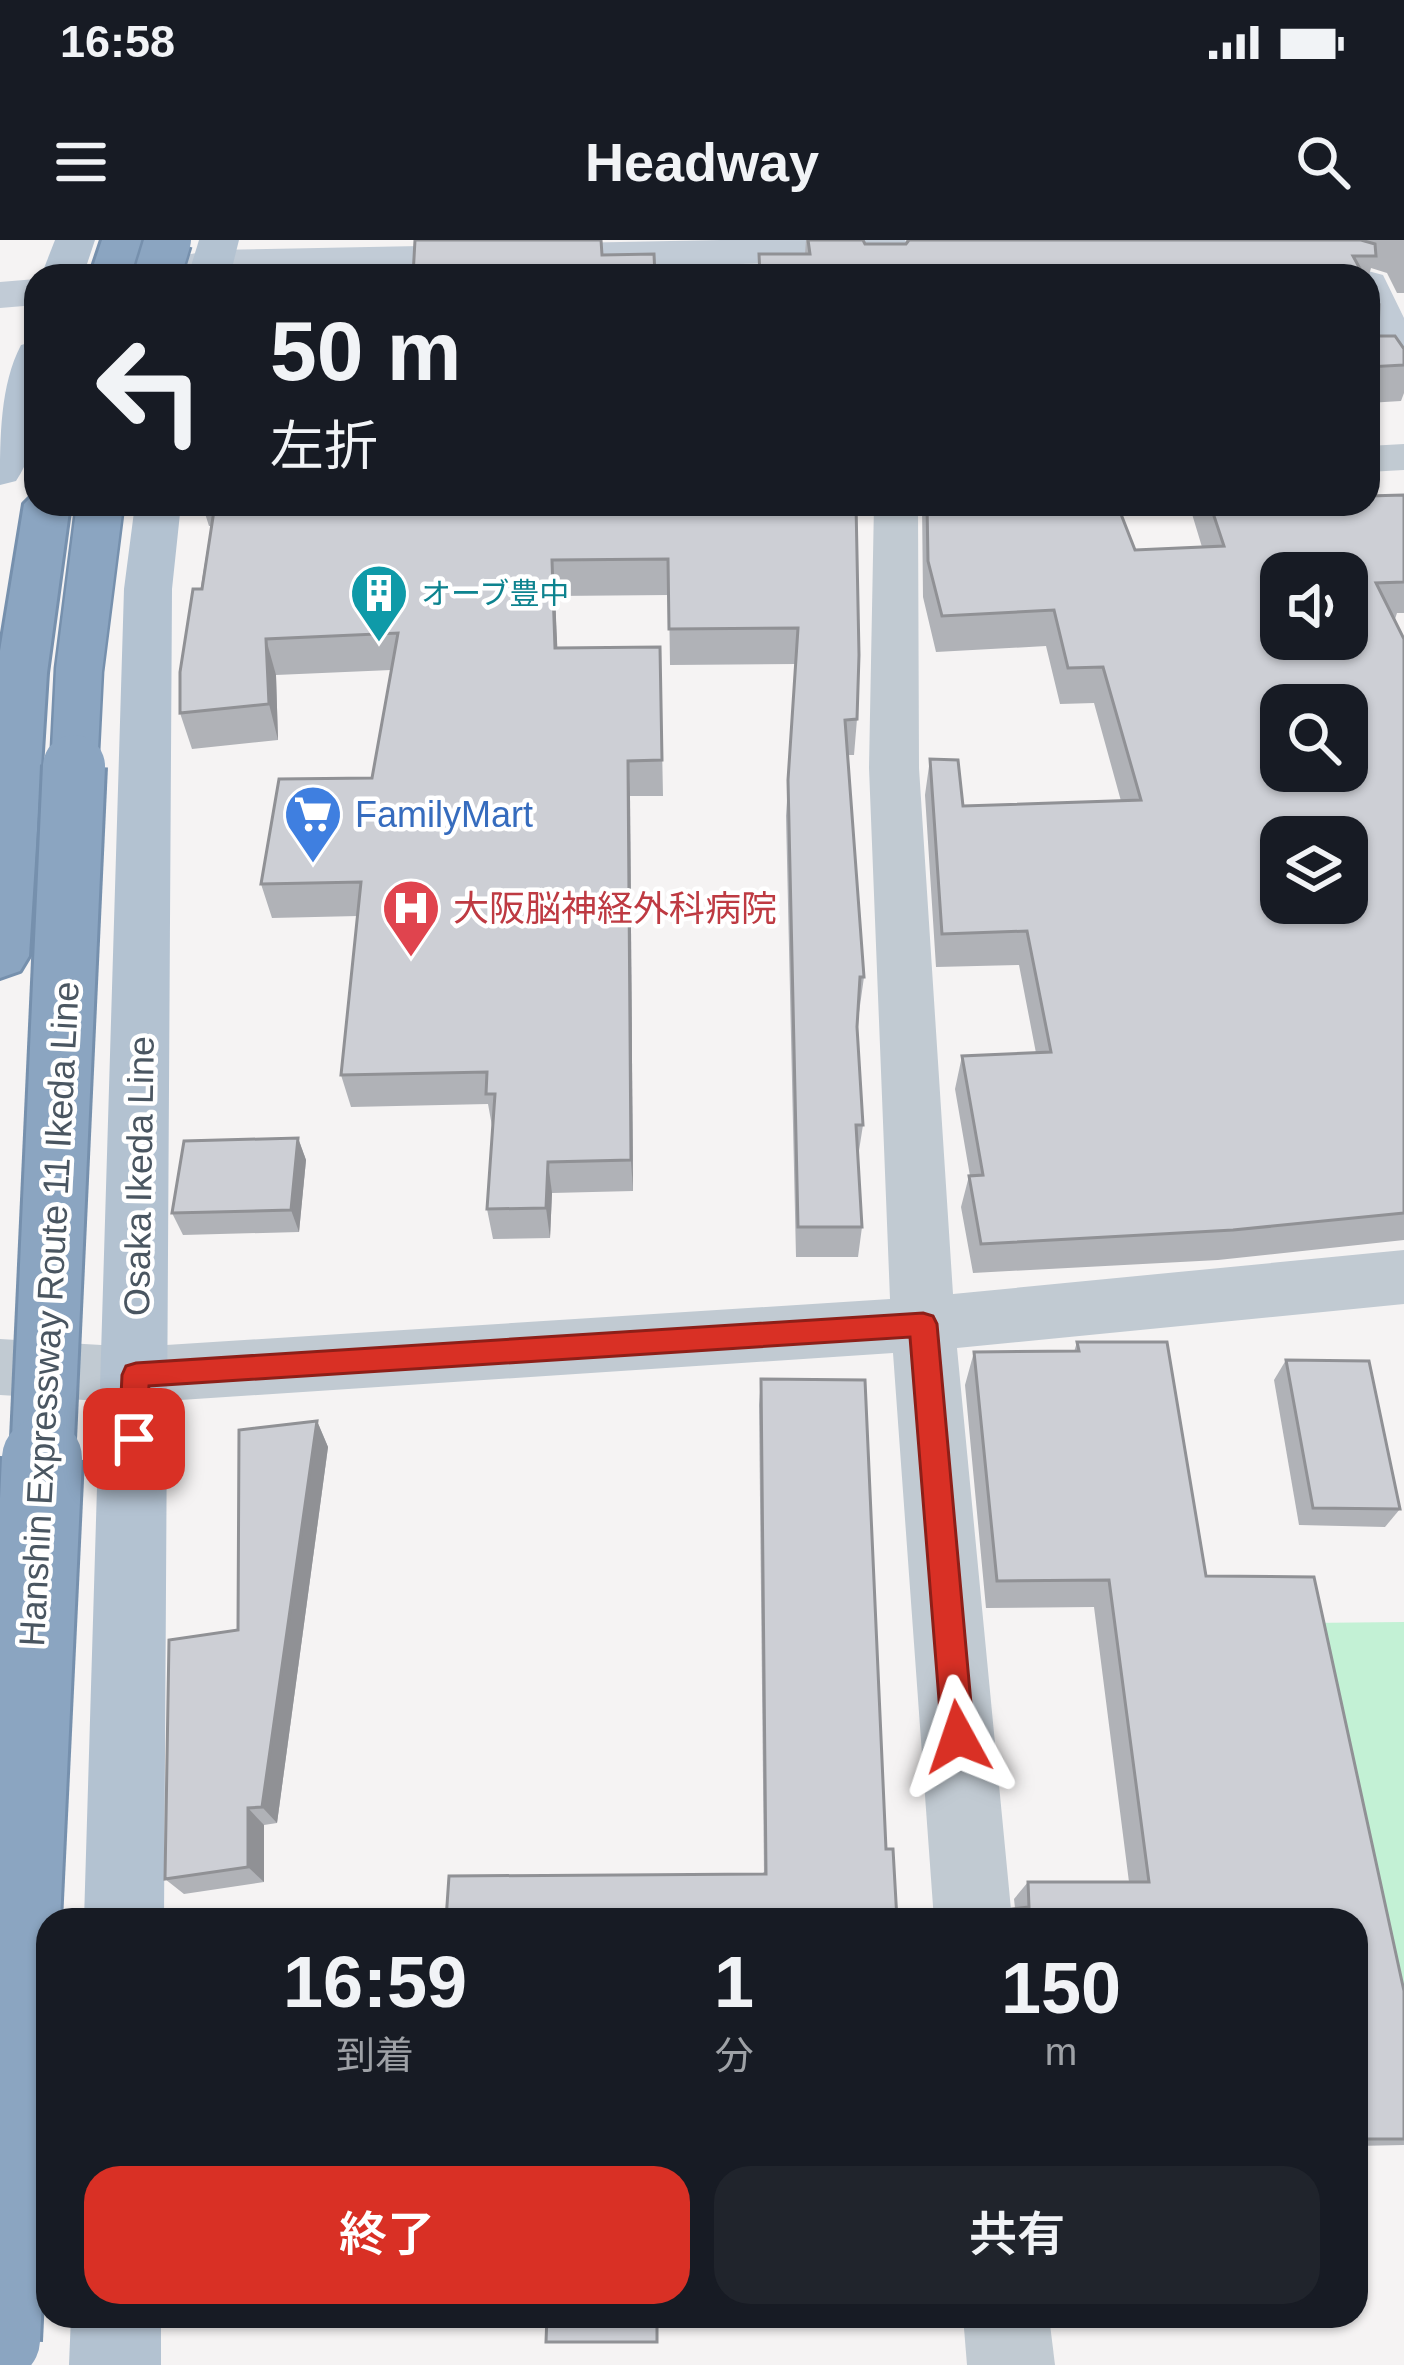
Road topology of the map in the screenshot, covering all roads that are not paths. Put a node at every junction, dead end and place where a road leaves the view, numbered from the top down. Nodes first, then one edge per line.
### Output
1 (926, 248) edge
2 (214, 259) edge
3 (880, 263) edge
4 (1380, 328) edge
5 (1390, 360) edge
6 (24, 377) edge
7 (10, 404) edge
8 (0, 471) edge
9 (45, 516) edge
10 (99, 516) edge
11 (157, 516) edge
12 (902, 516) edge
13 (0, 956) edge
14 (1404, 1276) edge
15 (923, 1324) junction
16 (0, 1367) edge
17 (136, 1375) junction
18 (124, 1908) edge
19 (972, 1908) edge
20 (116, 2328) edge
21 (1007, 2328) edge
22 (0, 2340) edge
23 (115, 2365) edge
24 (1010, 2365) edge

1 - 3 main road
2 - 3 main road
4 - 5 main road
6 - 7 main road
7 - 8 main road
9 - 13 highway, Hanshin Expressway Route 11 Ikeda Line
10 - 22 highway, Hanshin Expressway Route 11 Ikeda Line, bridge
11 - 17 main road, Osaka Ikeda Line
12 - 15 street
14 - 15 street
15 - 17 street
15 - 19 street
16 - 17 street
17 - 18 main road, Osaka Ikeda Line
20 - 23 main road
21 - 24 street

